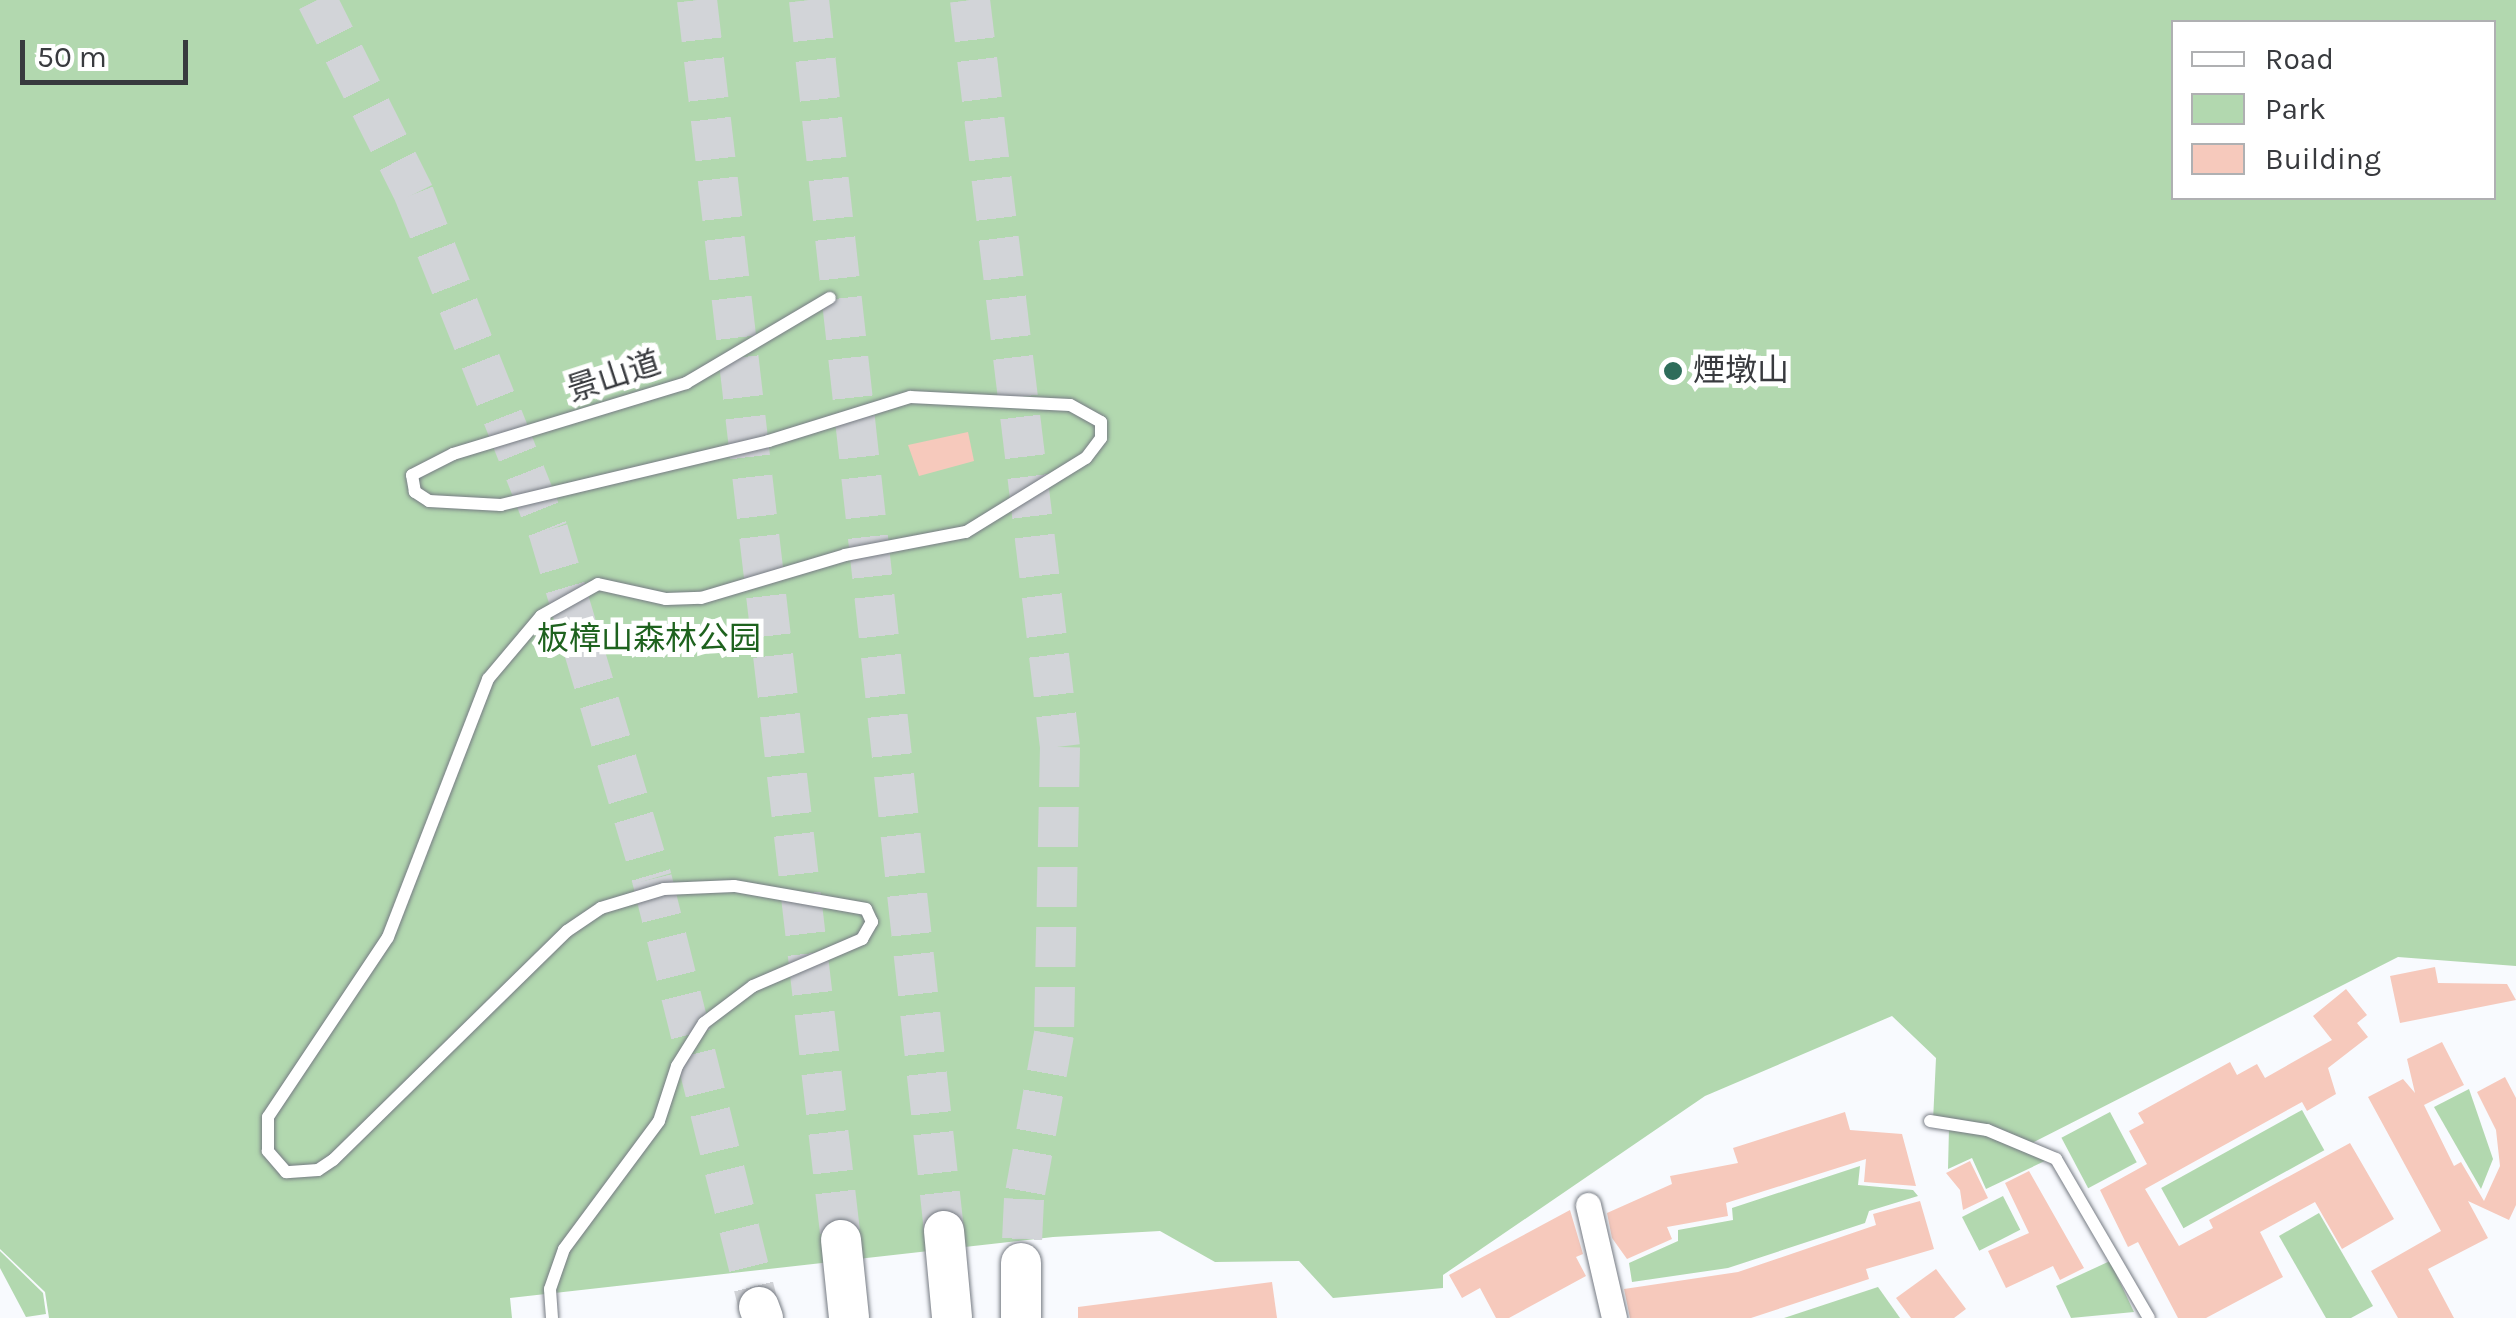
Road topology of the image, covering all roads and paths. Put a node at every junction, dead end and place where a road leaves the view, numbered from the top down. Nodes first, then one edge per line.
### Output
1 (830, 298) dead end
2 (1930, 1121) dead end
3 (1588, 1205) dead end
4 (944, 1231) tunnel mouth
5 (841, 1240) tunnel mouth
6 (1021, 1263) tunnel mouth
7 (552, 1318) edge
8 (849, 1318) edge
9 (952, 1318) edge
10 (1020, 1318) edge
11 (1614, 1318) edge
12 (2149, 1318) edge

1 - 7 lane, 景山道
2 - 12 lane
3 - 11 street
4 - 9 main road
5 - 8 main road
6 - 10 main road

